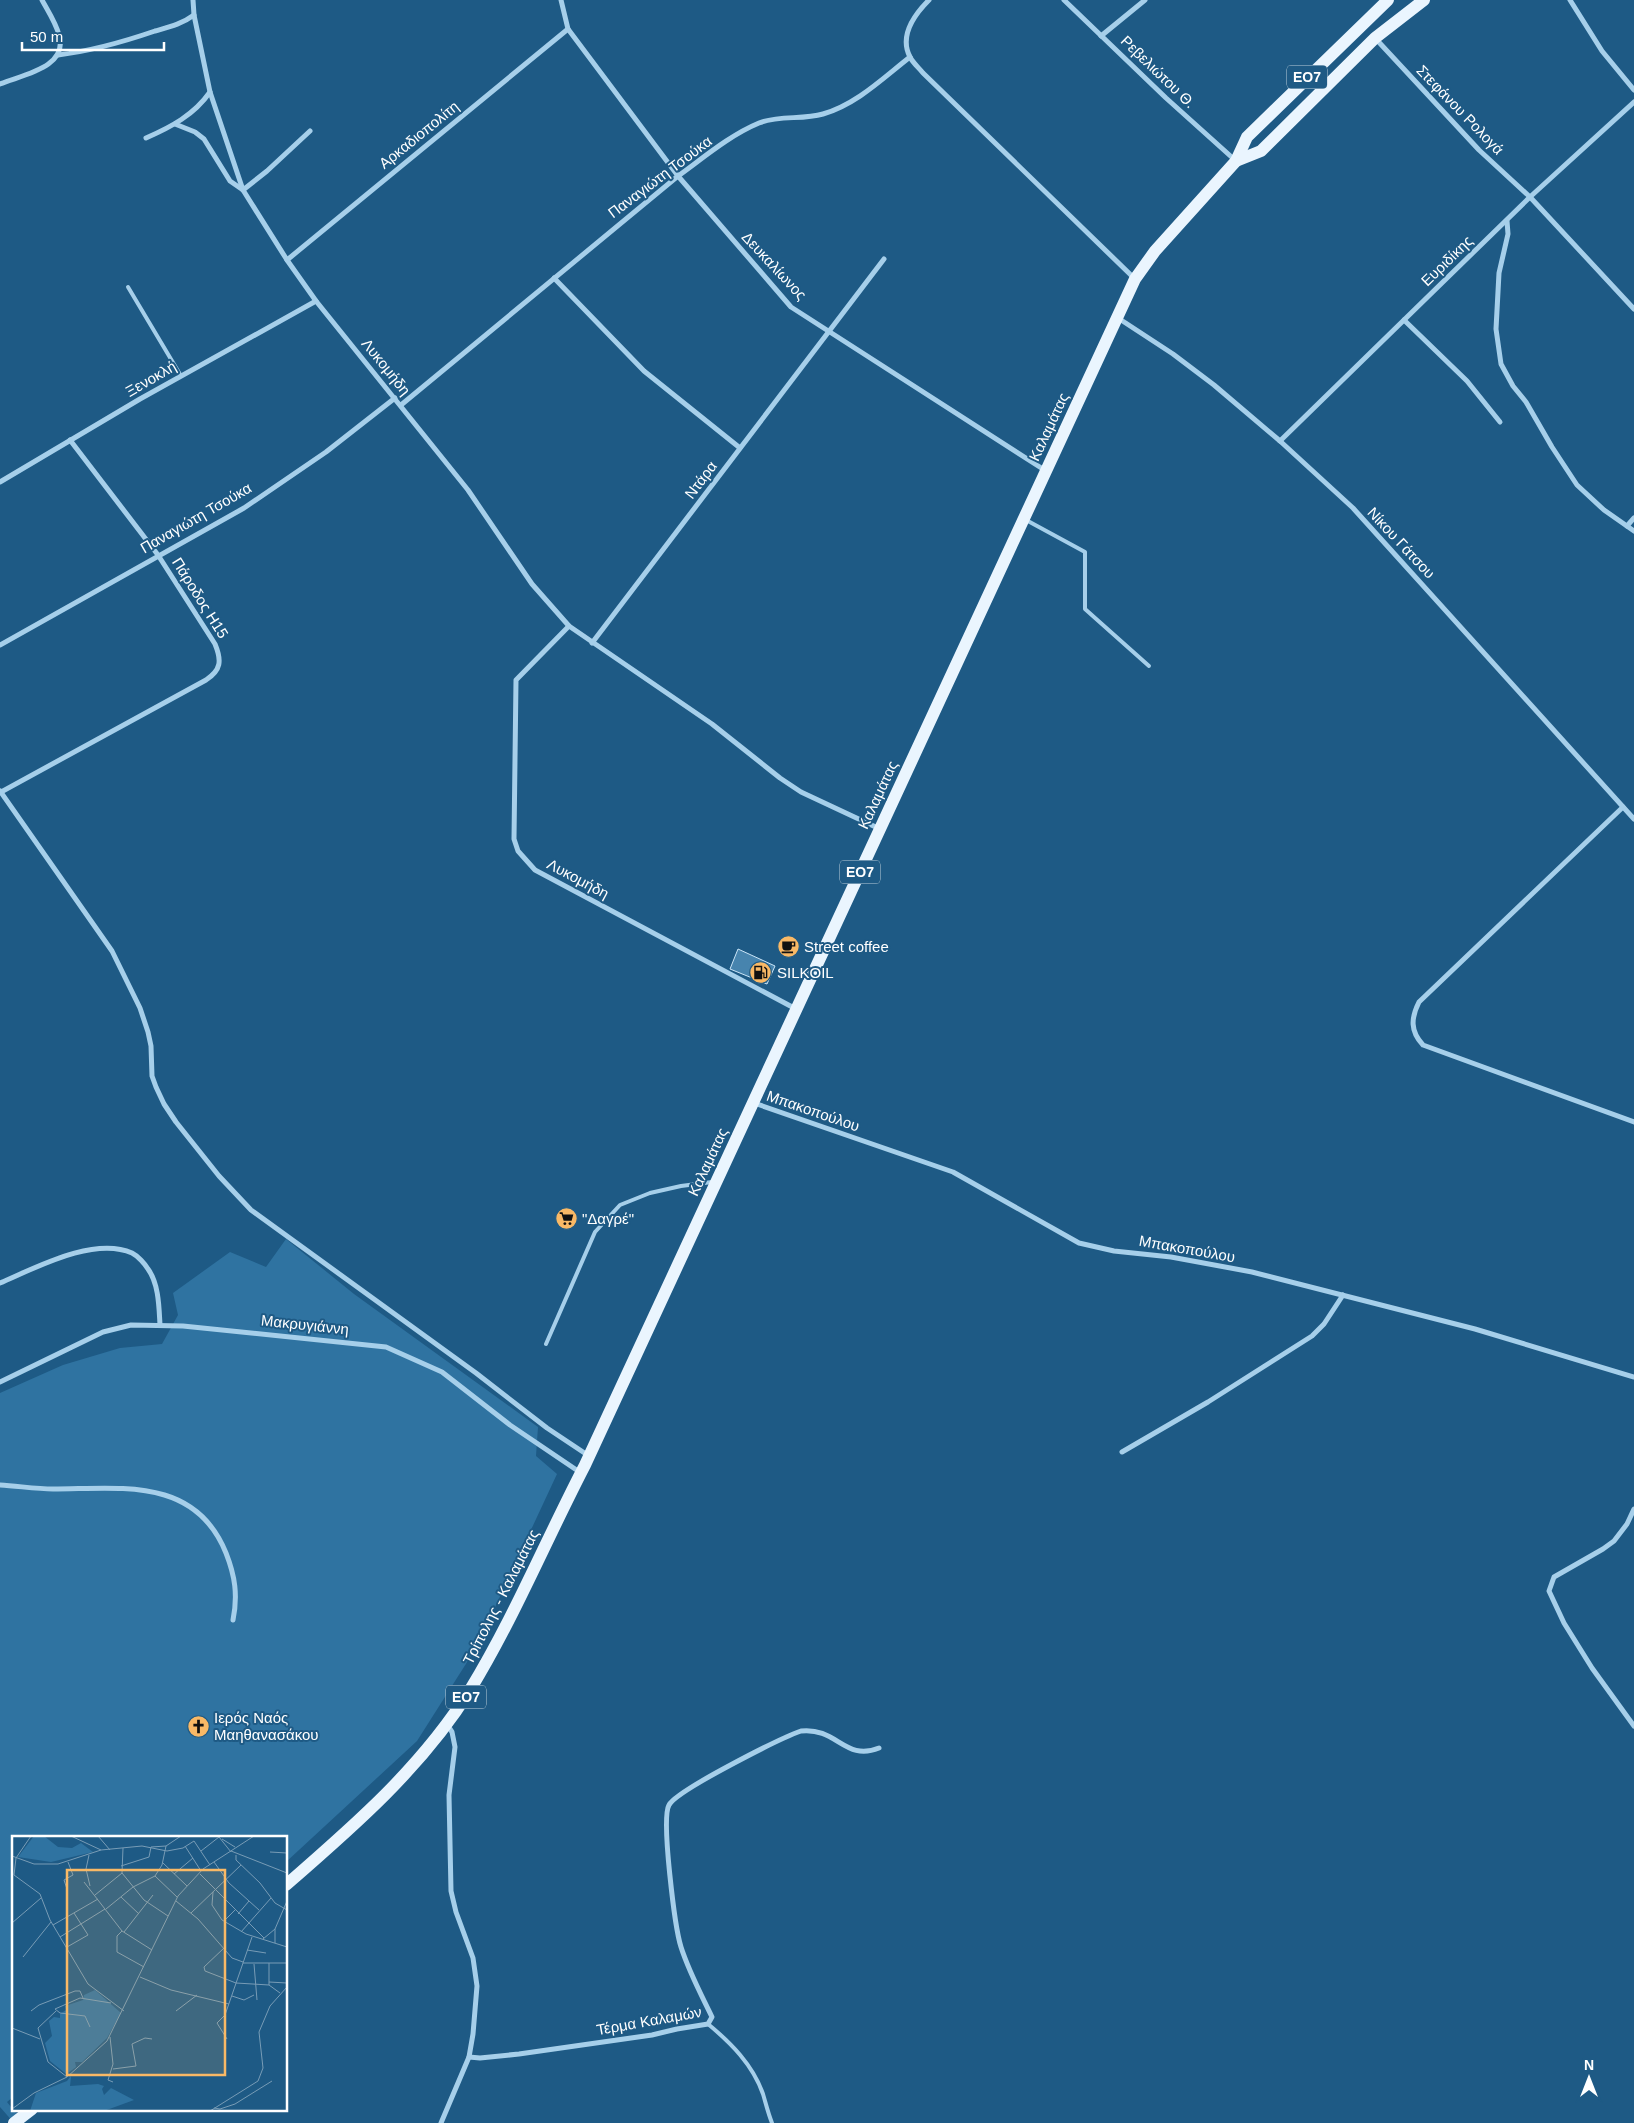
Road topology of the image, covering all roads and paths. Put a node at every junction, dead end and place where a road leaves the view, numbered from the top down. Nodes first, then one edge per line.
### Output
1 (42, 0) edge
2 (193, 0) edge
3 (561, 0) edge
4 (929, 0) edge
5 (1064, 0) edge
6 (1145, 0) edge
7 (1424, 0) edge
8 (1570, 0) edge
9 (1385, 1) edge
10 (194, 15) junction
11 (568, 29) junction
12 (1101, 36) junction
13 (1375, 38) junction
14 (58, 54) junction
15 (910, 57) junction
16 (0, 84) edge
17 (1634, 90) edge
18 (210, 92) junction
19 (1634, 102) edge
20 (175, 124) junction
21 (310, 131) dead end
22 (146, 138) dead end
23 (1236, 161) junction
24 (678, 176) junction
25 (243, 190) junction
26 (1530, 197) junction
27 (1508, 221) junction
28 (884, 259) dead end
29 (287, 260) junction
30 (554, 278) junction
31 (1136, 279) junction
32 (128, 287) dead end
33 (316, 301) junction
34 (1634, 309) edge
35 (1117, 318) junction
36 (1404, 320) junction
37 (829, 331) junction
38 (180, 376) junction
39 (395, 398) junction
40 (401, 405) junction
41 (1500, 422) dead end
42 (70, 440) junction
43 (1280, 441) junction
44 (740, 448) junction
45 (1046, 471) junction
46 (0, 482) edge
47 (1634, 518) edge
48 (1024, 520) junction
49 (1627, 526) junction
50 (1634, 531) edge
51 (158, 555) junction
52 (569, 626) junction
53 (592, 643) junction
54 (0, 645) edge
55 (1149, 666) dead end
56 (0, 791) edge
57 (1623, 806) junction
58 (1634, 820) edge
59 (880, 829) junction
60 (797, 1009) junction
61 (753, 1103) junction
62 (1634, 1122) edge
63 (717, 1181) junction
64 (0, 1283) edge
65 (1343, 1294) junction
66 (160, 1325) junction
67 (546, 1344) dead end
68 (1634, 1377) edge
69 (0, 1382) edge
70 (1122, 1452) dead end
71 (585, 1465) junction
72 (0, 1485) edge
73 (1634, 1509) edge
74 (233, 1620) dead end
75 (447, 1724) junction
76 (1634, 1726) edge
77 (879, 1748) dead end
78 (288, 1883) edge
79 (708, 2024) junction
80 (469, 2057) junction
81 (31, 2110) edge
82 (14, 2123) edge
83 (441, 2123) edge
84 (772, 2123) edge

1 - 14 street
2 - 10 street
3 - 11 street
4 - 15 street
5 - 12 street, Ρεβελιώτου Θ.
6 - 12 street
7 - 13 main road, Καλαμάτας / ΕΟ7
8 - 17 street
9 - 23 main road, Καλαμάτας / ΕΟ7
10 - 14 street
10 - 18 street
11 - 24 street, Δευκαλίωνος
11 - 29 street, Αρκαδιοπολίτη
12 - 23 street, Ρεβελιώτου Θ.
13 - 23 main road, Καλαμάτας / ΕΟ7
13 - 26 street, Στεφάνου Ρολογά
14 - 16 street
15 - 24 street, Παναγιώτη Τσούκα
15 - 31 street
18 - 20 street
18 - 25 street
19 - 26 street, Ευριδίκης
20 - 22 street
20 - 25 street
21 - 25 street
23 - 31 main road, Καλαμάτας / ΕΟ7
24 - 30 street, Παναγιώτη Τσούκα
24 - 37 street, Δευκαλίωνος
25 - 29 street, Λυκομήδη
26 - 27 street, Ευριδίκης
26 - 34 street, Στεφάνου Ρολογά
27 - 36 street, Ευριδίκης
27 - 49 street
28 - 37 street, Ντάρα
29 - 33 street, Λυκομήδη
30 - 40 street, Παναγιώτη Τσούκα
30 - 44 street
31 - 35 main road, Καλαμάτας / ΕΟ7
32 - 38 lane
33 - 38 street, Ξενοκλή
33 - 39 street, Λυκομήδη
35 - 43 street, Νίκου Γάτσου
35 - 45 main road, Καλαμάτας / ΕΟ7
36 - 41 street
36 - 43 street, Ευριδίκης
37 - 44 street, Ντάρα
37 - 45 street, Δευκαλίωνος
38 - 42 street, Ξενοκλή
39 - 40 street, Λυκομήδη
39 - 51 street, Παναγιώτη Τσούκα
40 - 52 street, Λυκομήδη
42 - 46 street, Ξενοκλή
42 - 51 street, Πάροδος Η15
43 - 57 street, Νίκου Γάτσου
44 - 53 street, Ντάρα
45 - 48 main road, Καλαμάτας / ΕΟ7
47 - 49 street
48 - 55 lane
48 - 59 main road, Καλαμάτας / ΕΟ7
49 - 50 street
51 - 54 street, Παναγιώτη Τσούκα
51 - 56 street, Πάροδος Η15
52 - 53 street, Λυκομήδη
52 - 60 street, Λυκομήδη
53 - 59 street, Λυκομήδη
56 - 71 street
57 - 58 street, Νίκου Γάτσου
57 - 62 street
59 - 60 main road, Καλαμάτας / ΕΟ7
60 - 61 main road, Καλαμάτας / ΕΟ7
61 - 63 main road, Καλαμάτας / ΕΟ7
61 - 65 street, Μπακοπούλου
63 - 67 lane
63 - 71 main road, Καλαμάτας / ΕΟ7
64 - 66 street
65 - 68 street, Μπακοπούλου
65 - 70 street
66 - 69 street, Μακρυγιάννη
66 - 71 street, Μακρυγιάννη
71 - 75 main road, Τρίπολης - Καλαμάτας / ΕΟ7
72 - 74 street
73 - 76 street
75 - 78 main road, Τρίπολης - Καλαμάτας / ΕΟ7
75 - 80 street
77 - 79 street, Τέρμα Καλαμών
79 - 80 street, Τέρμα Καλαμών
79 - 84 lane
80 - 83 street
81 - 82 main road

